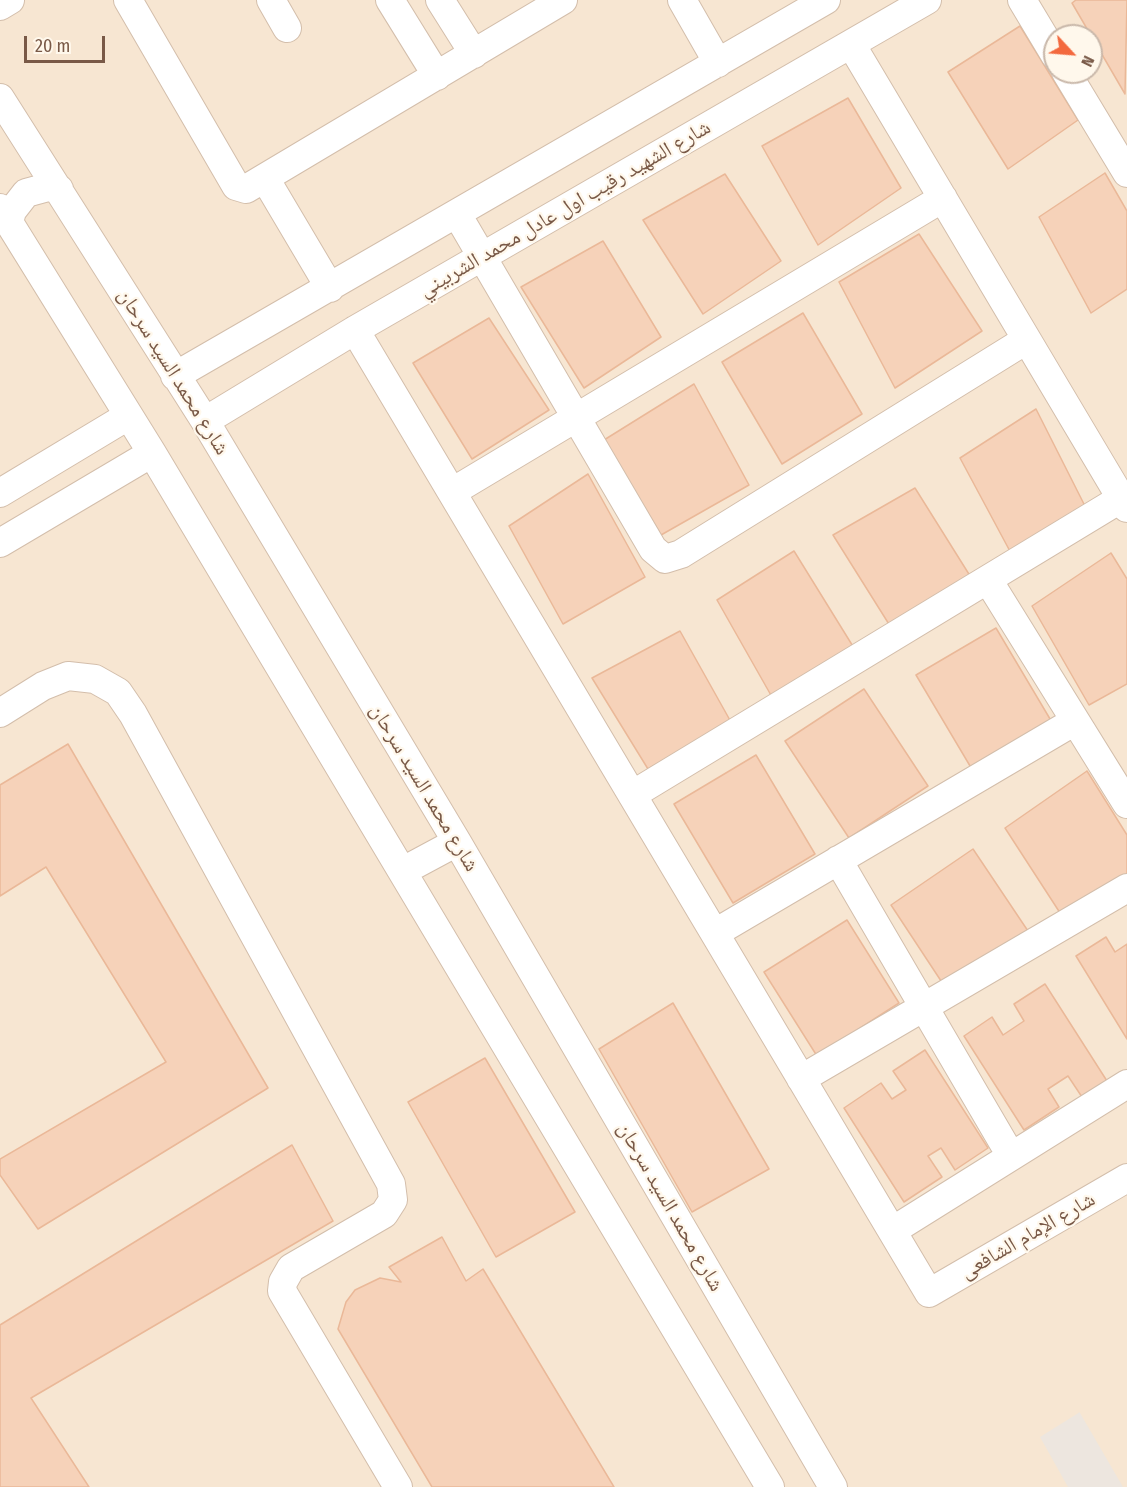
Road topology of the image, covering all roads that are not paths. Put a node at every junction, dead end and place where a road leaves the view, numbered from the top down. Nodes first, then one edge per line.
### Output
1 (10, 0) edge
2 (270, 0) edge
3 (390, 0) edge
4 (440, 0) edge
5 (682, 0) edge
6 (826, 0) edge
7 (927, 0) edge
8 (1022, 0) edge
9 (559, 1) edge
10 (136, 3) edge
11 (0, 6) edge
12 (287, 28) dead end
13 (1043, 35) edge
14 (850, 44) junction
15 (474, 54) junction
16 (718, 63) junction
17 (437, 76) junction
18 (1073, 84) edge
19 (1, 107) edge
20 (1127, 173) edge
21 (266, 180) junction
22 (59, 189) junction
23 (943, 198) junction
24 (457, 213) junction
25 (5, 215) edge
26 (483, 257) junction
27 (330, 288) junction
28 (355, 330) junction
29 (1026, 340) junction
30 (175, 376) junction
31 (128, 416) junction
32 (576, 418) junction
33 (205, 421) junction
34 (152, 453) junction
35 (452, 492) junction
36 (0, 493) edge
37 (1125, 500) edge
38 (0, 543) edge
39 (988, 580) junction
40 (0, 713) edge
41 (1075, 722) junction
42 (632, 795) junction
43 (1127, 804) edge
44 (457, 842) junction
45 (838, 860) junction
46 (403, 871) junction
47 (1127, 888) edge
48 (715, 933) junction
49 (924, 1007) junction
50 (801, 1079) junction
51 (1127, 1084) edge
52 (1011, 1156) junction
53 (1127, 1178) edge
54 (892, 1231) junction
55 (398, 1487) edge
56 (770, 1487) edge
57 (833, 1487) edge

1 - 11 street
2 - 12 street
3 - 17 street
4 - 15 street
5 - 16 street
6 - 16 street
7 - 14 street, شارع الشهيد رقيب اول عادل محمد الشربيني
8 - 13 street
9 - 15 street
10 - 21 street
14 - 23 street
14 - 26 street, شارع الشهيد رقيب اول عادل محمد الشربيني
15 - 17 street
16 - 24 street
17 - 21 street
18 - 20 street
19 - 22 street, شارع محمد السيد سرحان
21 - 27 street
22 - 25 street
22 - 30 street, شارع محمد السيد سرحان
23 - 29 street
23 - 32 street
24 - 26 street
24 - 27 street
25 - 31 street
26 - 28 street, شارع الشهيد رقيب اول عادل محمد الشربيني
26 - 32 street
27 - 30 street
28 - 33 street, شارع الشهيد رقيب اول عادل محمد الشربيني
28 - 35 street
29 - 32 street
29 - 37 street
30 - 33 street, شارع محمد السيد سرحان
31 - 34 street
31 - 36 street
32 - 35 street
33 - 44 street, شارع محمد السيد سرحان
34 - 38 street
34 - 46 street
35 - 42 street
37 - 39 street
39 - 41 street
39 - 42 street
40 - 55 street
41 - 43 street
41 - 45 street
42 - 48 street
44 - 46 street
44 - 57 street, شارع محمد السيد سرحان
45 - 48 street
45 - 49 street
46 - 56 street
47 - 49 street
48 - 50 street
49 - 50 street
49 - 52 street
50 - 54 street
51 - 52 street
52 - 54 street
53 - 54 street, شارع الإمام الشافعى

